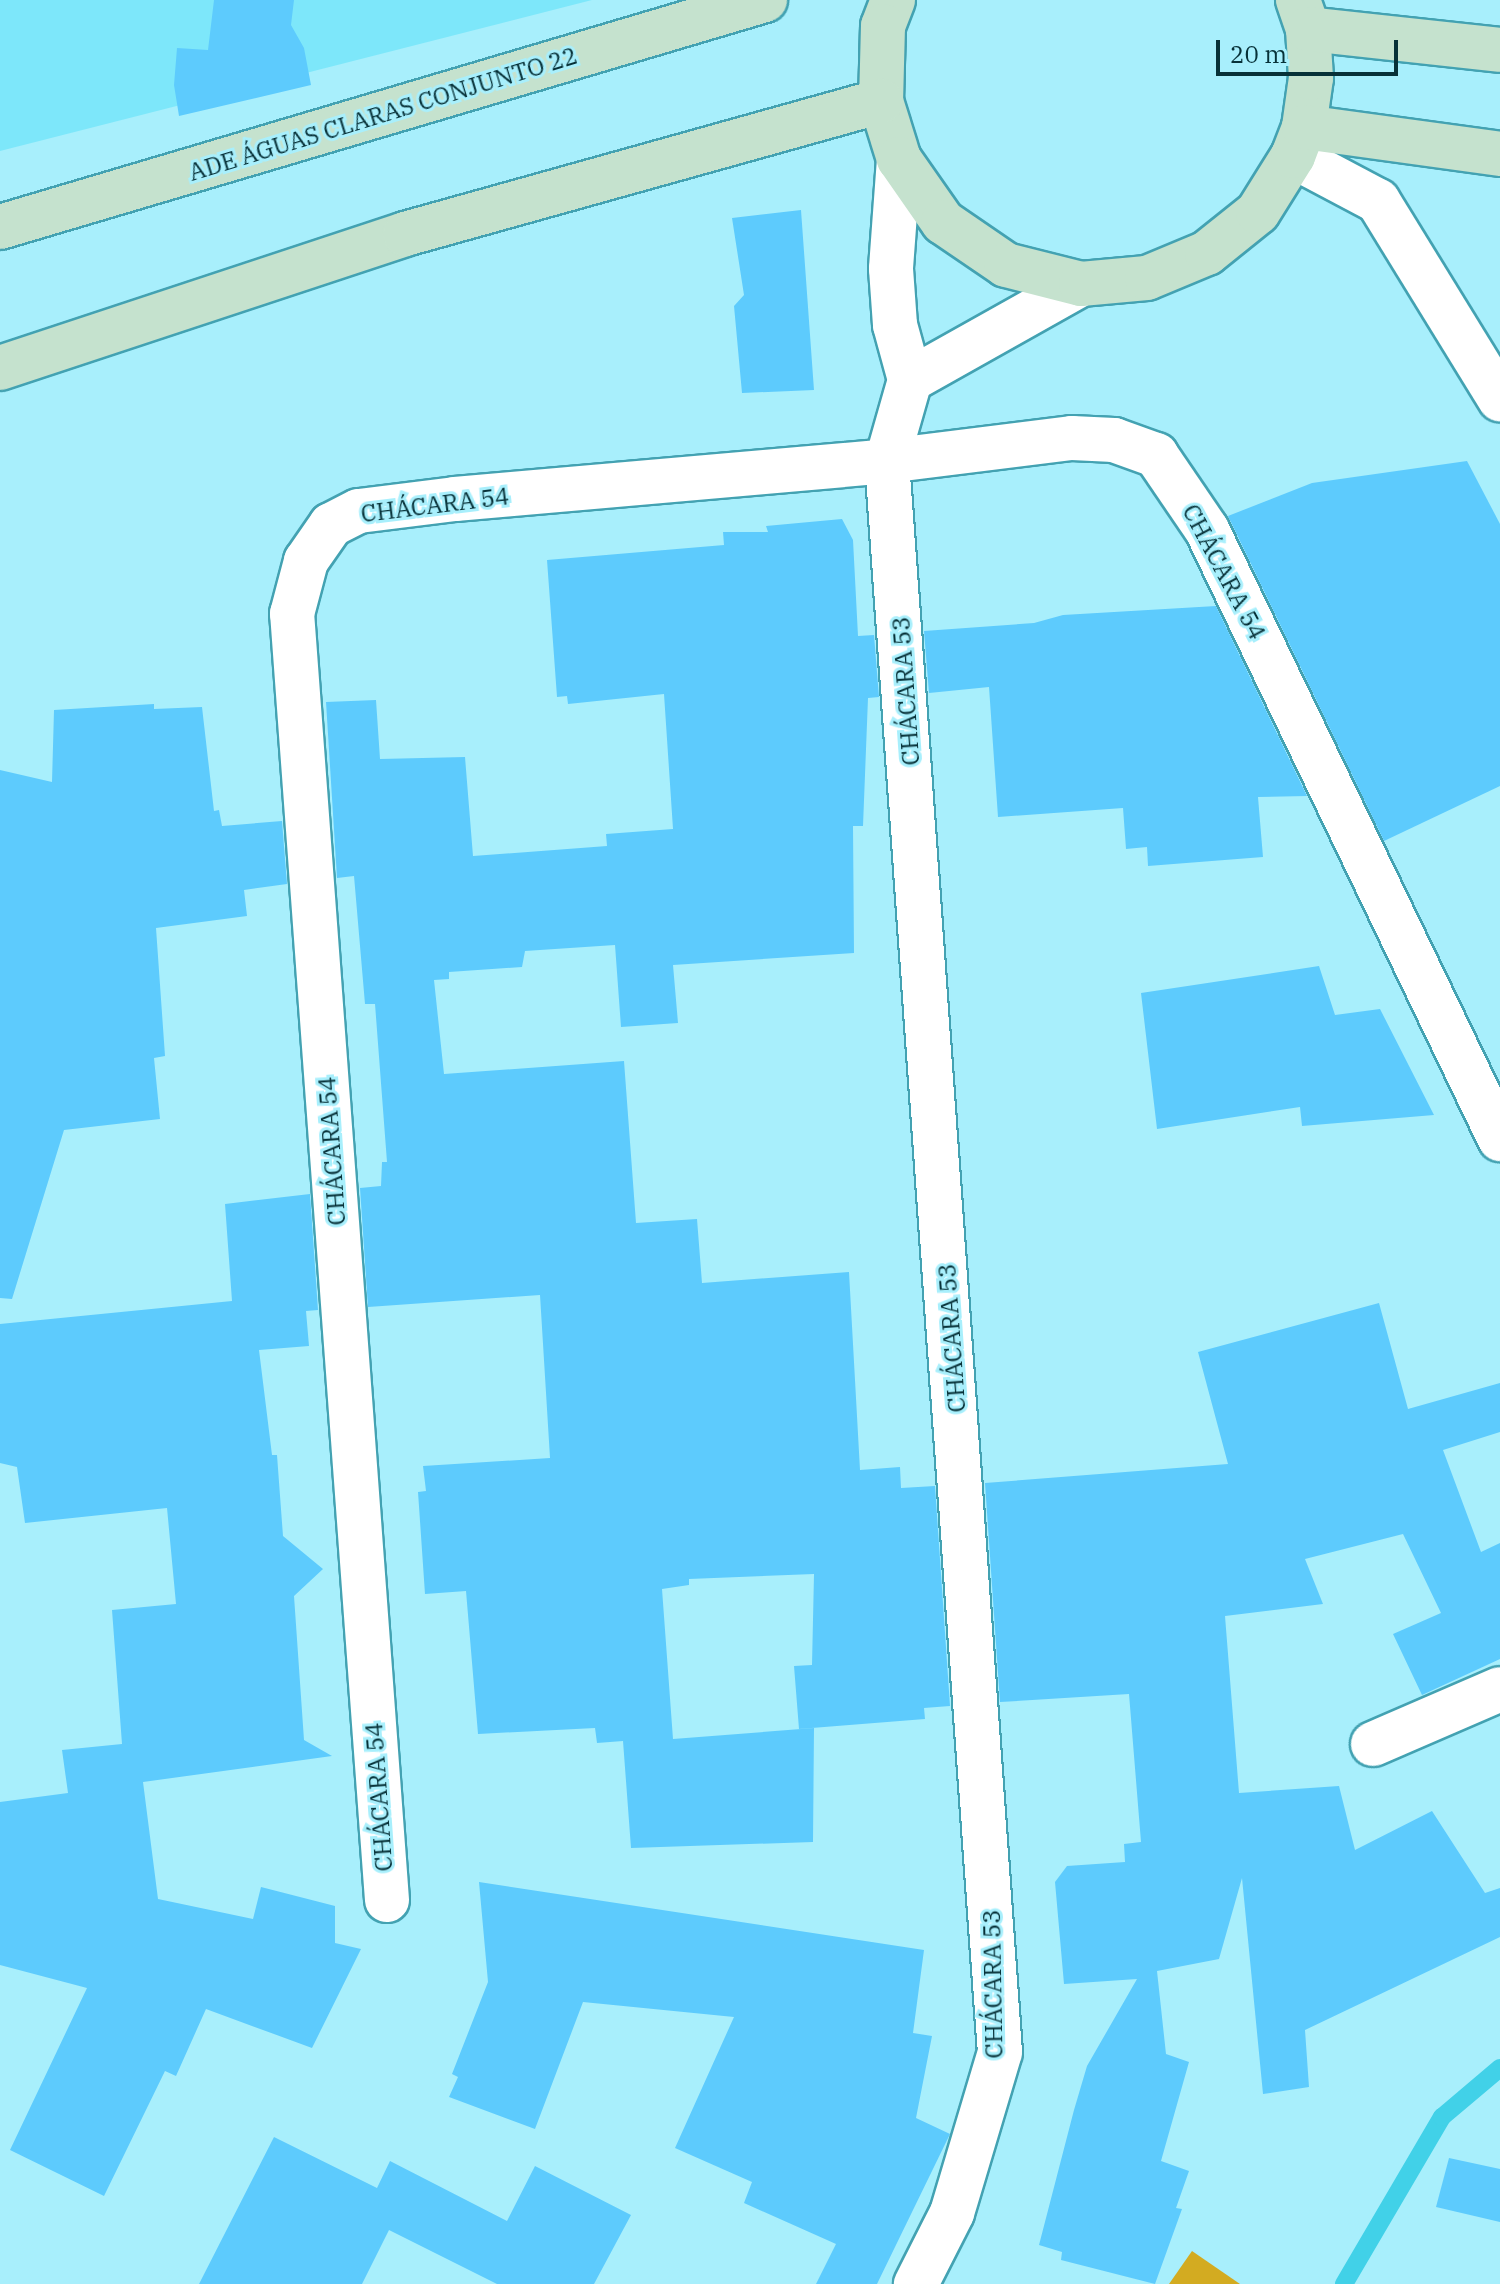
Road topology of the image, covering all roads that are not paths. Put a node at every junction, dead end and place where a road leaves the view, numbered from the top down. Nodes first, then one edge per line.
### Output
1 (765, 0) edge
2 (893, 0) edge
3 (1303, 15) edge
4 (1500, 50) edge
5 (881, 101) junction
6 (1298, 142) junction
7 (1500, 154) edge
8 (899, 159) junction
9 (0, 227) edge
10 (1081, 284) junction
11 (0, 368) edge
12 (910, 380) junction
13 (1500, 399) edge
14 (887, 461) junction
15 (1500, 1139) edge
16 (1500, 1689) edge
17 (1373, 1744) dead end
18 (387, 1900) dead end
19 (916, 2284) edge

1 - 9 street, ADE ÁGUAS CLARAS CONJUNTO 22
2 - 5 street
3 - 4 street
3 - 6 street
5 - 8 street
5 - 11 street
6 - 7 street
6 - 10 street
6 - 13 street
8 - 10 street
8 - 12 street
10 - 12 street
12 - 14 street, CHÁCARA 53
14 - 15 street, CHÁCARA 54
14 - 18 street, CHÁCARA 54
14 - 19 street, CHÁCARA 53
16 - 17 street

